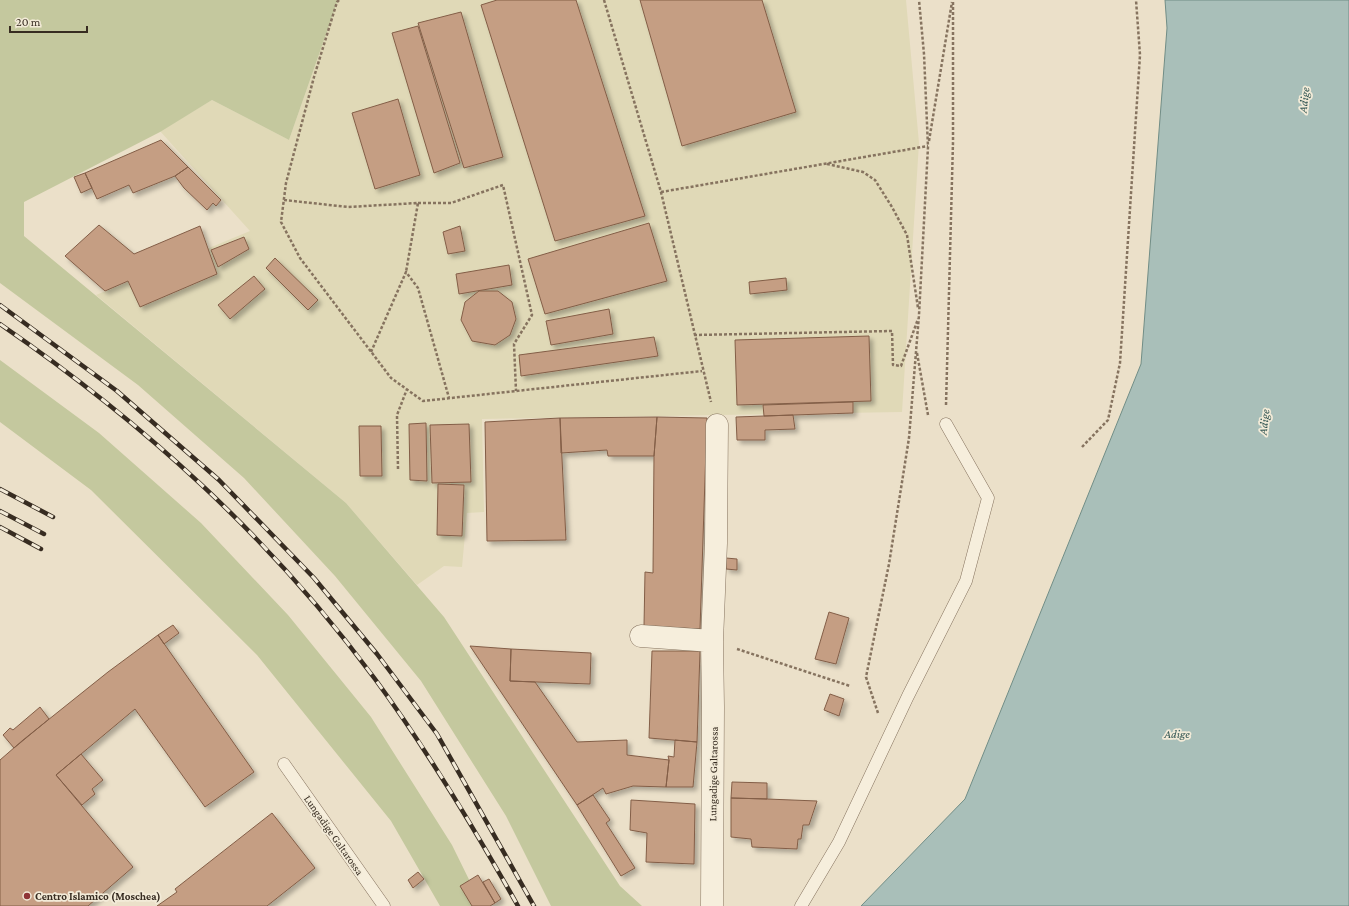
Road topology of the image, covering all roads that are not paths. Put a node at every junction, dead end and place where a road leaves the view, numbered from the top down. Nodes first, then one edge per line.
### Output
1 (946, 424) road end
2 (717, 425) road end
3 (641, 636) dead end
4 (712, 641) junction
5 (284, 764) dead end
6 (384, 906) edge
7 (712, 906) edge
8 (801, 906) edge

1 - 8 lane
2 - 4 street, Lungadige Galtarossa
3 - 4 street
4 - 7 street, Lungadige Galtarossa
5 - 6 lane, Lungadige Galtarossa

